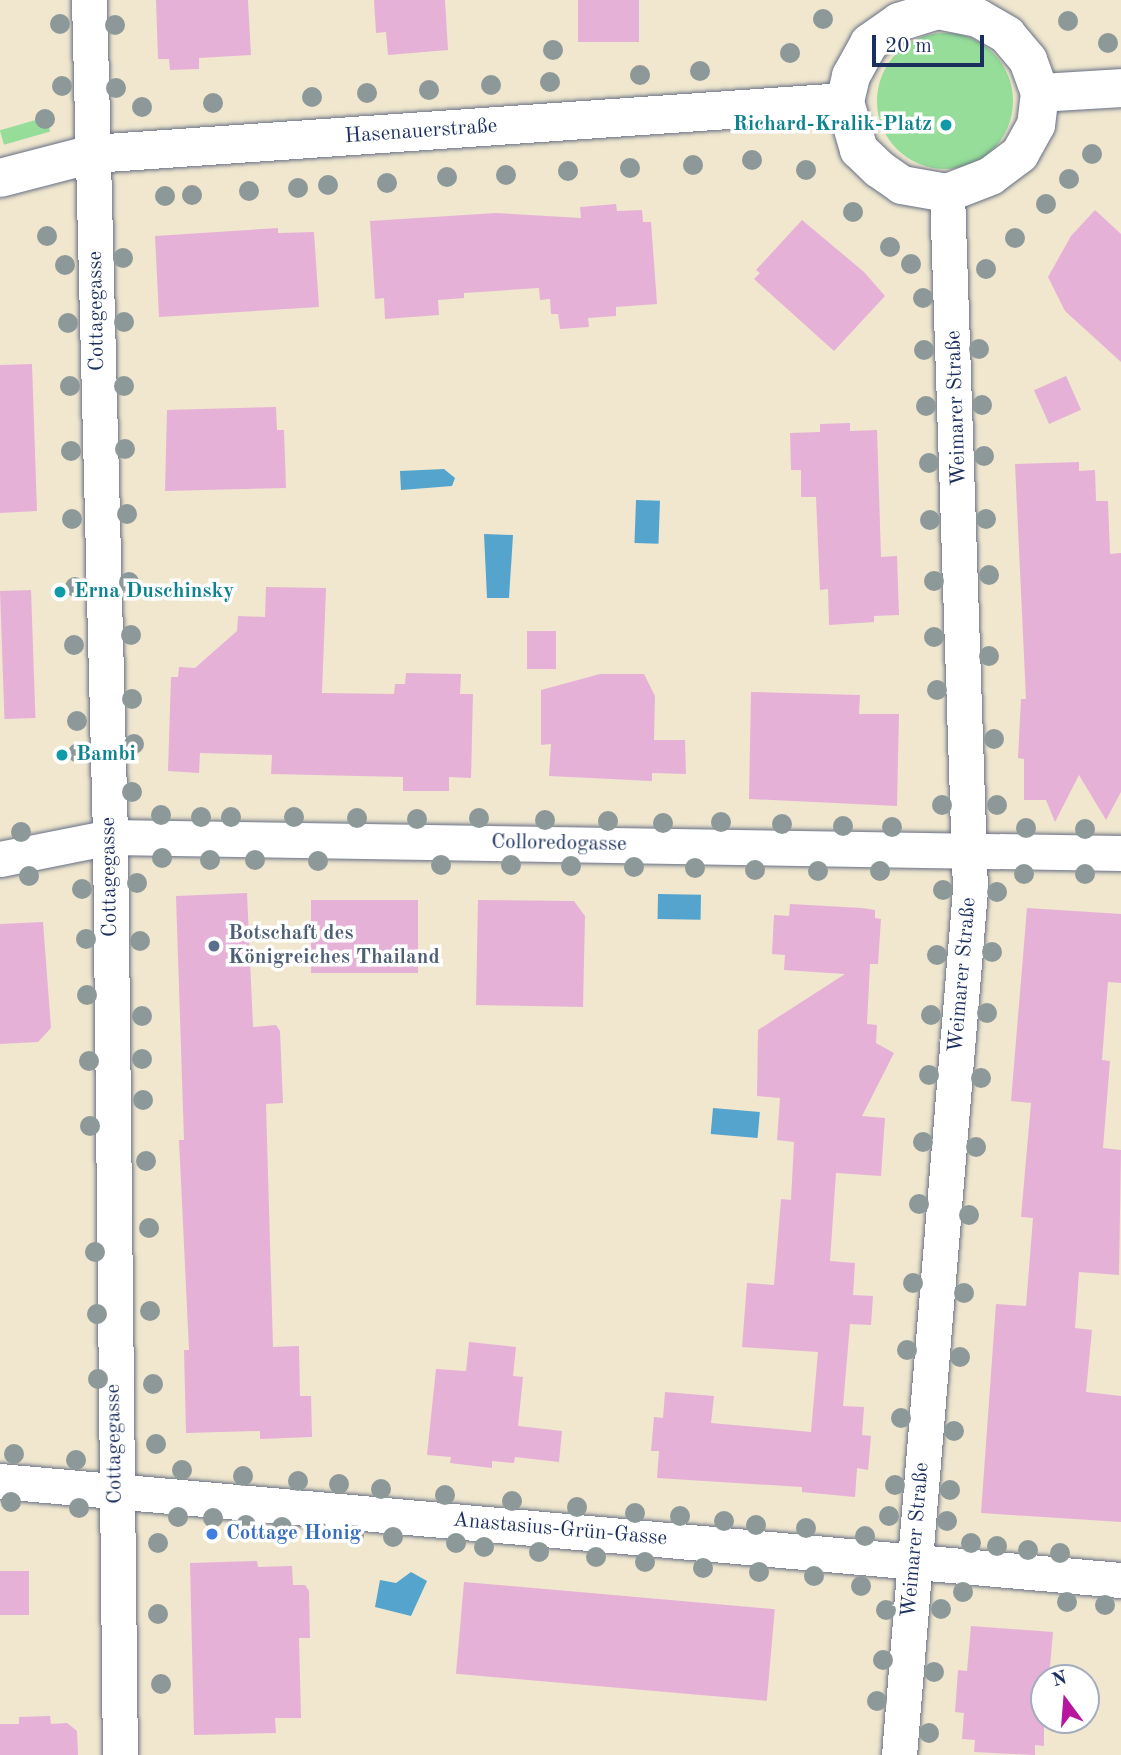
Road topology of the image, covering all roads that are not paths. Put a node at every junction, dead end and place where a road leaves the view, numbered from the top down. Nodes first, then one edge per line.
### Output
1 (89, 0) edge
2 (938, 5) edge
3 (1121, 88) edge
4 (1040, 93) junction
5 (845, 102) junction
6 (93, 154) junction
7 (0, 178) edge
8 (947, 193) junction
9 (110, 837) junction
10 (968, 850) junction
11 (1121, 853) edge
12 (0, 859) edge
13 (0, 1481) edge
14 (115, 1492) junction
15 (914, 1561) junction
16 (1121, 1580) edge
17 (120, 1755) edge
18 (899, 1755) edge

1 - 6 street, Cottagegasse
2 - 4 street
2 - 5 street
3 - 4 street
4 - 8 street
5 - 6 street, Hasenauerstraße
5 - 8 street
6 - 7 street, Hasenauerstraße
6 - 9 street, Cottagegasse
8 - 10 street, Weimarer Straße
9 - 10 street, Colloredogasse
9 - 12 street, Colloredogasse
9 - 14 street, Cottagegasse
10 - 11 street, Colloredogasse
10 - 15 street, Weimarer Straße
13 - 14 street, Anastasius-Grün-Gasse
14 - 15 street, Anastasius-Grün-Gasse
14 - 17 street, Cottagegasse
15 - 16 street, Anastasius-Grün-Gasse
15 - 18 street, Weimarer Straße

